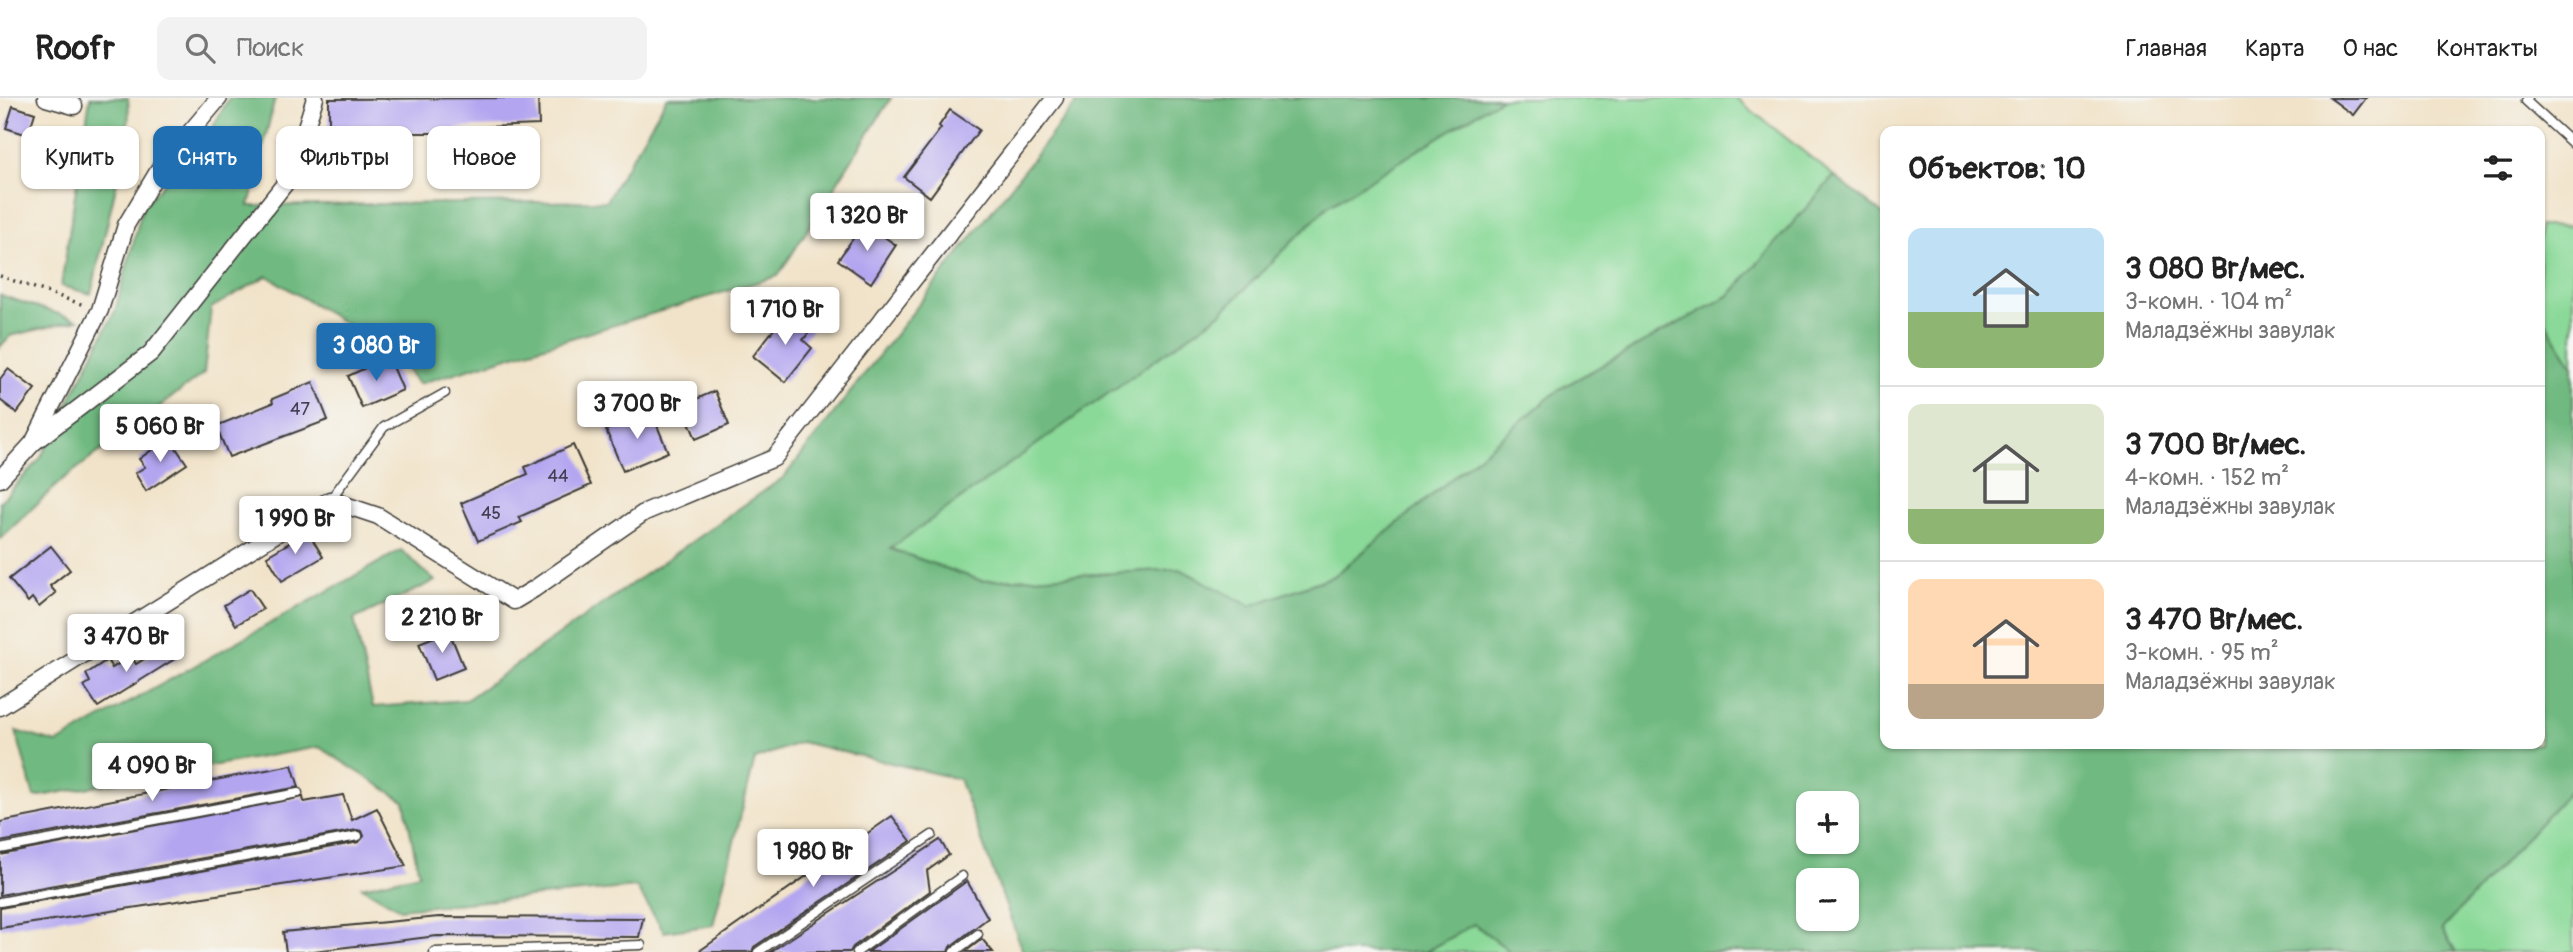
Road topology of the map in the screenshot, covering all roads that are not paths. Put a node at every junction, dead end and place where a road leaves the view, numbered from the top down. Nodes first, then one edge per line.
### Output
1 (46, 98) edge
2 (219, 98) edge
3 (315, 98) edge
4 (1055, 98) edge
5 (2528, 98) edge
6 (74, 106) dead end
7 (2573, 144) edge
8 (445, 393) dead end
9 (33, 443) junction
10 (0, 479) edge
11 (330, 500) junction
12 (0, 707) edge
13 (298, 793) dead end
14 (932, 835) dead end
15 (358, 836) dead end
16 (0, 849) edge
17 (961, 876) dead end
18 (0, 902) edge
19 (978, 934) dead end
20 (641, 944) dead end
21 (538, 950) edge
22 (434, 952) edge
23 (758, 952) edge
24 (857, 952) edge
25 (954, 952) edge

1 - 6 street
2 - 9 street
3 - 9 street
4 - 11 street
5 - 7 lane
8 - 11 lane
9 - 10 street
11 - 12 street
13 - 16 lane
14 - 23 lane
15 - 18 lane
17 - 24 lane
19 - 25 lane
20 - 21 lane
21 - 22 lane

